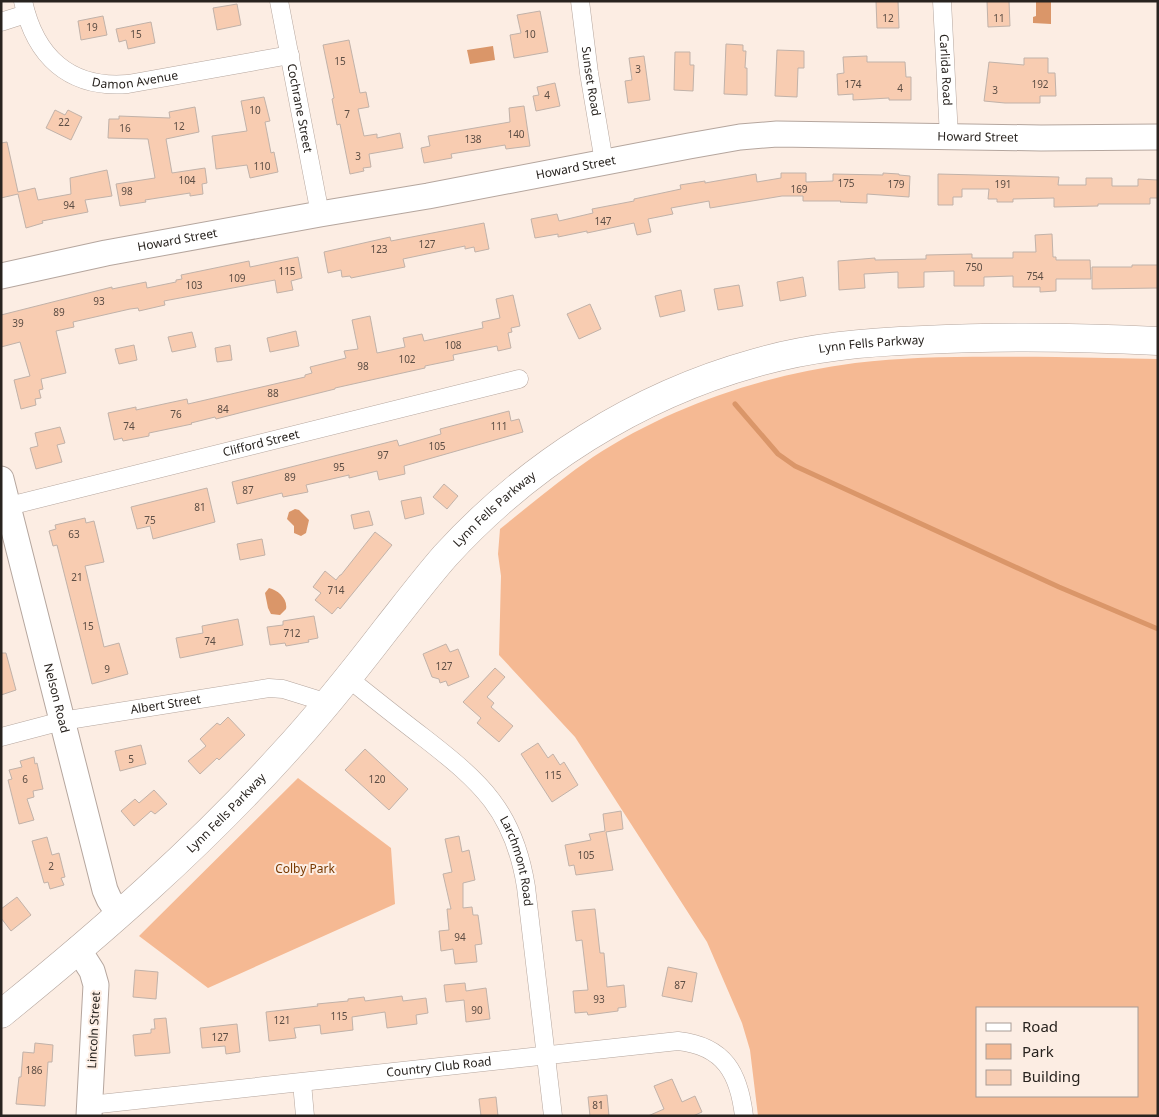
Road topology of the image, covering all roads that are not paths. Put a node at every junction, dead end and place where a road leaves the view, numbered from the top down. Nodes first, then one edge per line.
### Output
1 (280, 1) edge
2 (580, 1) edge
3 (942, 1) edge
4 (24, 8) edge
5 (1, 22) edge
6 (290, 55) junction
7 (949, 137) junction
8 (1158, 137) edge
9 (604, 162) junction
10 (320, 214) junction
11 (1, 276) edge
12 (1158, 340) edge
13 (519, 379) dead end
14 (1, 479) edge
15 (5, 507) edge
16 (348, 678) junction
17 (328, 703) junction
18 (62, 721) junction
19 (1, 737) edge
20 (119, 914) junction
21 (78, 949) junction
22 (1, 1014) edge
23 (546, 1055) junction
24 (302, 1083) junction
25 (90, 1111) edge
26 (305, 1116) edge
27 (553, 1116) edge
28 (744, 1116) edge

1 - 6 street, Cochrane Street
2 - 9 street, Sunset Road
3 - 7 street, Carlida Road
4 - 5 street
4 - 6 street, Damon Avenue
6 - 10 street, Cochrane Street
7 - 8 street, Howard Street
7 - 9 street, Howard Street
9 - 10 street, Howard Street
10 - 11 street, Howard Street
12 - 16 main road, Lynn Fells Parkway
13 - 15 street, Clifford Street
14 - 15 street, Nelson Road
15 - 18 street, Nelson Road
16 - 17 main road, Lynn Fells Parkway
16 - 23 street, Larchmont Road
17 - 18 street, Albert Street
17 - 20 main road, Lynn Fells Parkway
18 - 19 street, Albert Street
18 - 20 street, Nelson Road
20 - 21 main road, Lynn Fells Parkway
21 - 22 main road, Lynn Fells Parkway
21 - 25 street, Lincoln Street
23 - 24 street, Country Club Road
23 - 27 street, Larchmont Road
23 - 28 street, Country Club Road
24 - 25 street, Country Club Road
24 - 26 street

